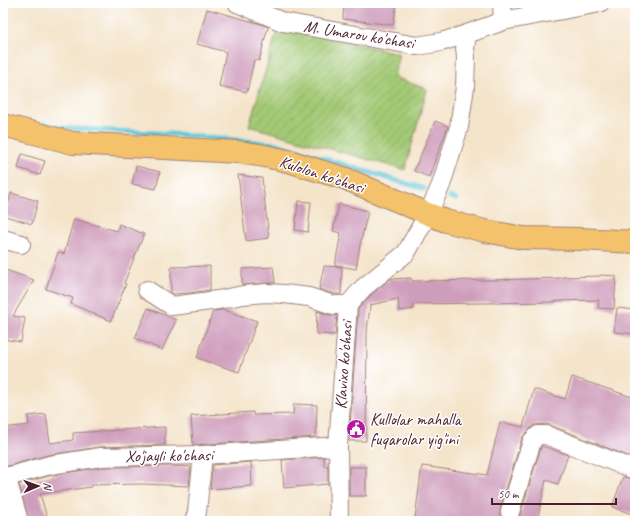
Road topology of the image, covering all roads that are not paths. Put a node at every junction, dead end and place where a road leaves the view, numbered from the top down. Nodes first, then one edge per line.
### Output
1 (237, 3) edge
2 (600, 3) edge
3 (502, 12) edge
4 (467, 34) junction
5 (3, 125) edge
6 (428, 214) junction
7 (3, 238) edge
8 (635, 242) edge
9 (21, 244) dead end
10 (147, 290) dead end
11 (348, 305) junction
12 (338, 446) junction
13 (203, 455) junction
14 (635, 470) edge
15 (5, 477) edge
16 (510, 512) dead end
17 (19, 521) edge
18 (194, 521) edge
19 (339, 521) edge

1 - 4 street, M. Umarov ko'chasi
2 - 3 street, M. Umarov ko'chasi
3 - 4 street, M. Umarov ko'chasi
4 - 6 street, Klavixo ko'chasi
5 - 6 main road, Kulolon ko'chasi
6 - 8 main road, Kulolon ko'chasi
6 - 11 street, Klavixo ko'chasi
7 - 9 street
10 - 11 street, Klavixo ko'chasi
11 - 12 street, Klavixo ko'chasi
12 - 13 street, Xo'jayli ko'chasi
12 - 19 street, Klavixo ko'chasi
13 - 15 street, Xo'jayli ko'chasi
13 - 18 street
14 - 16 street
15 - 17 street

